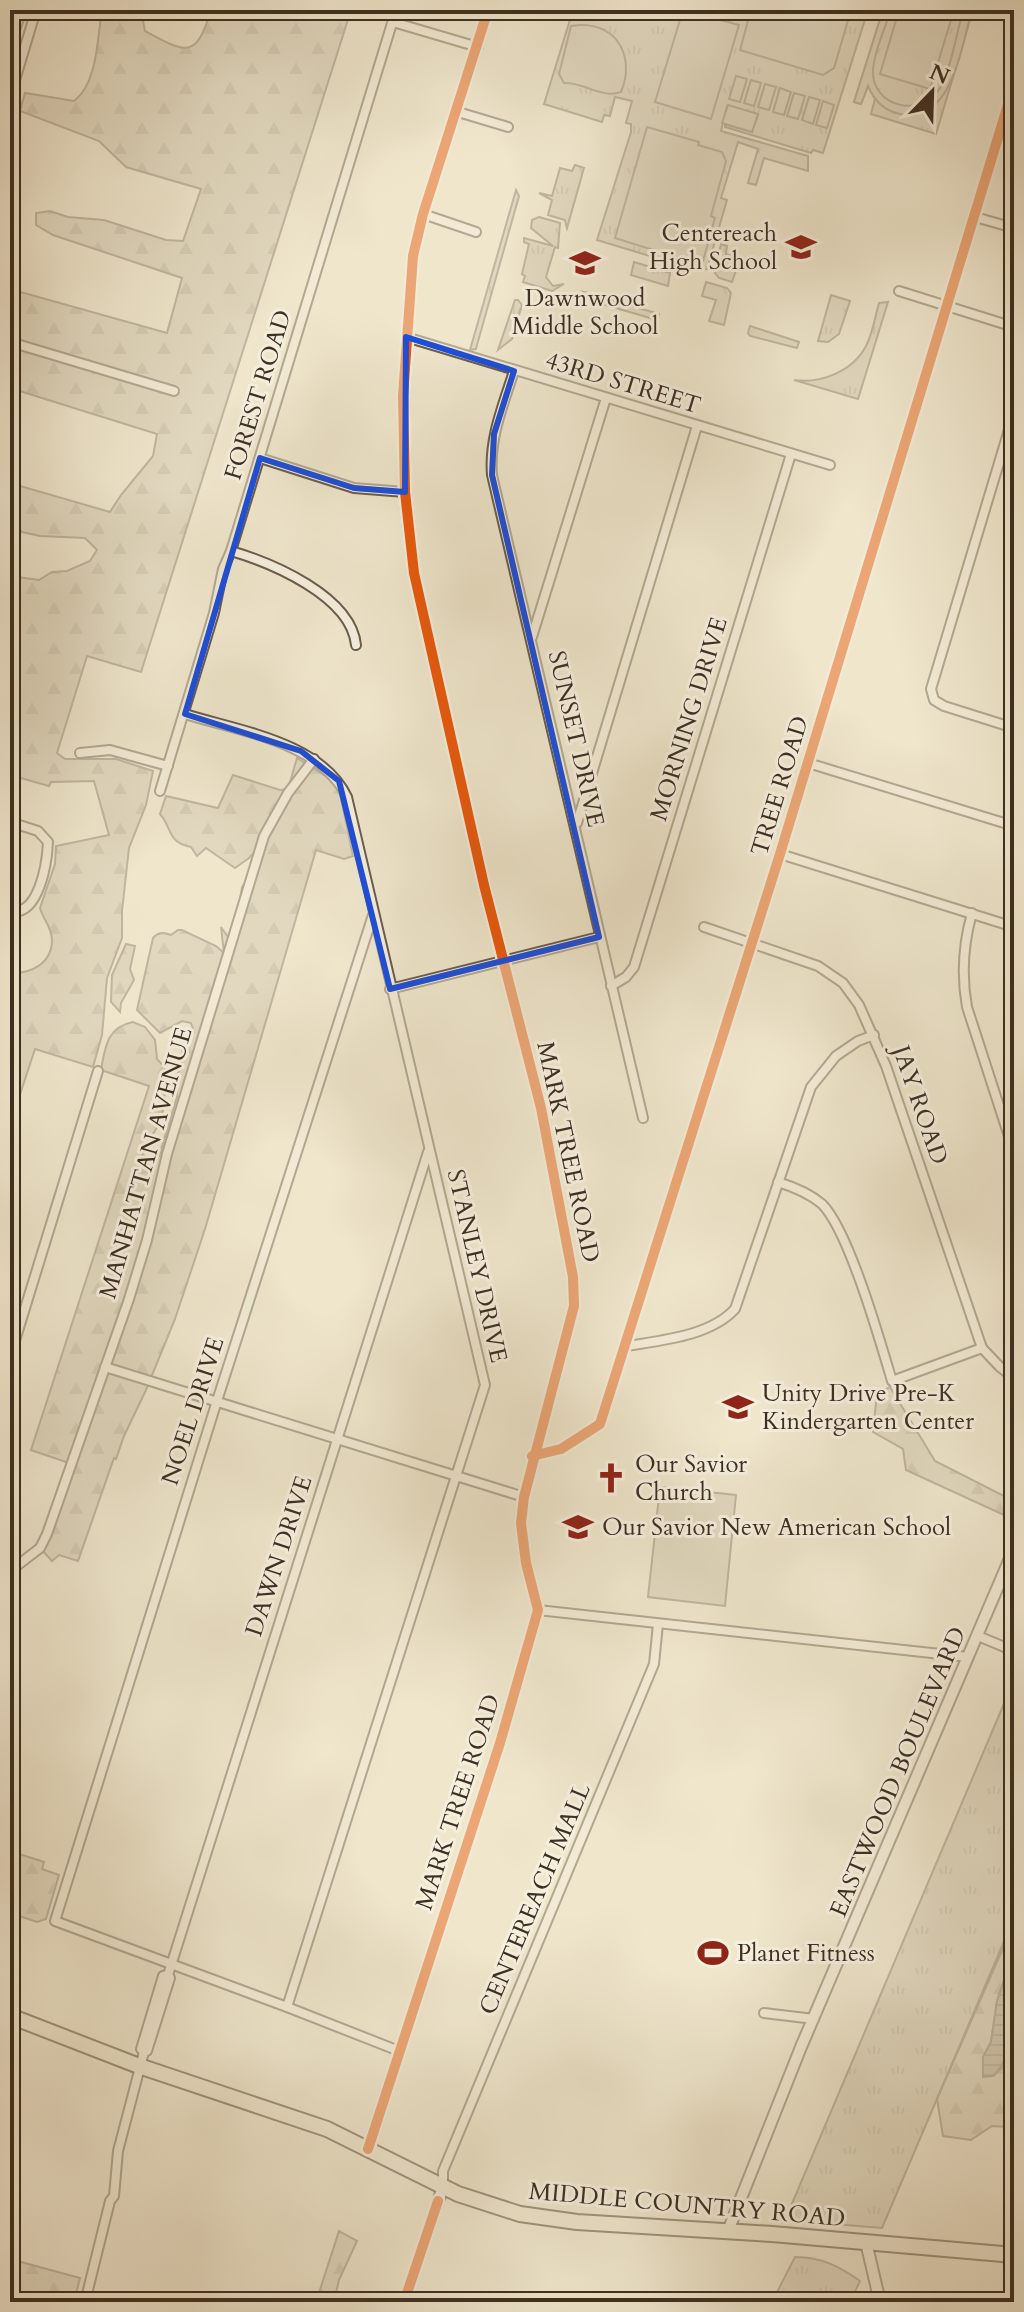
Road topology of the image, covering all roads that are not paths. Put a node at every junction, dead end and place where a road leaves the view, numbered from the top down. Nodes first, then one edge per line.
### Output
1 (36, 10) edge
2 (396, 10) edge
3 (488, 10) edge
4 (393, 22) junction
5 (478, 47) junction
6 (1014, 85) edge
7 (10, 97) edge
8 (1011, 104) edge
9 (458, 112) junction
10 (508, 127) dead end
11 (423, 214) junction
12 (975, 217) junction
13 (1014, 228) edge
14 (476, 232) dead end
15 (899, 291) dead end
16 (946, 306) junction
17 (1014, 327) edge
18 (406, 337) junction
19 (10, 342) edge
20 (514, 371) junction
21 (174, 391) dead end
22 (606, 398) junction
23 (1014, 413) edge
24 (697, 426) junction
25 (791, 454) junction
26 (260, 458) junction
27 (830, 465) dead end
28 (405, 492) junction
29 (231, 551) junction
30 (532, 637) junction
31 (356, 645) dead end
32 (185, 714) junction
33 (1014, 728) edge
34 (80, 753) dead end
35 (314, 759) junction
36 (808, 763) junction
37 (168, 766) junction
38 (160, 791) dead end
39 (10, 822) edge
40 (576, 826) junction
41 (1014, 826) edge
42 (780, 854) junction
43 (10, 911) edge
44 (972, 913) junction
45 (373, 914) junction
46 (704, 927) dead end
47 (1014, 927) edge
48 (599, 937) junction
49 (751, 942) junction
50 (503, 961) junction
51 (611, 986) junction
52 (390, 989) junction
53 (874, 1035) junction
54 (98, 1071) dead end
55 (643, 1118) dead end
56 (429, 1149) junction
57 (1014, 1152) edge
58 (778, 1182) junction
59 (627, 1346) junction
60 (982, 1348) junction
61 (10, 1357) edge
62 (105, 1367) junction
63 (1014, 1378) edge
64 (216, 1404) junction
65 (336, 1441) junction
66 (532, 1456) junction
67 (453, 1477) junction
68 (524, 1497) junction
69 (1014, 1549) edge
70 (10, 1571) edge
71 (538, 1610) junction
72 (658, 1624) junction
73 (978, 1636) junction
74 (1014, 1651) edge
75 (968, 1657) junction
76 (169, 1970) junction
77 (287, 2007) junction
78 (764, 2013) dead end
79 (10, 2016) edge
80 (814, 2019) junction
81 (399, 2051) junction
82 (141, 2059) junction
83 (368, 2149) junction
84 (443, 2187) junction
85 (728, 2231) junction
86 (866, 2242) junction
87 (1014, 2255) edge
88 (85, 2302) edge
89 (404, 2302) edge
90 (880, 2302) edge

1 - 7 street
2 - 4 street, FOREST ROAD
3 - 5 street, MARK TREE ROAD
4 - 5 street
4 - 26 street, FOREST ROAD
5 - 9 street, MARK TREE ROAD
6 - 8 street, TREE ROAD
8 - 12 street, TREE ROAD
9 - 10 street
9 - 11 street, MARK TREE ROAD
11 - 14 street
11 - 18 street, MARK TREE ROAD
12 - 13 street
12 - 16 street, TREE ROAD
15 - 16 street
16 - 17 street
16 - 36 street, TREE ROAD
18 - 20 street, 43RD STREET
18 - 28 street, MARK TREE ROAD
19 - 21 street
20 - 22 street, 43RD STREET
20 - 30 street, SUNSET DRIVE
22 - 24 street, 43RD STREET
22 - 30 street
23 - 33 street
24 - 25 street, 43RD STREET
24 - 40 street
25 - 27 street, 43RD STREET
25 - 51 street, MORNING DRIVE
26 - 28 street
26 - 29 street, FOREST ROAD
28 - 50 street, MARK TREE ROAD
29 - 31 street
29 - 32 street, FOREST ROAD
30 - 40 street, SUNSET DRIVE
32 - 35 street, STANLEY DRIVE
32 - 37 street, FOREST ROAD
34 - 37 street
35 - 45 street, STANLEY DRIVE
35 - 62 street, MANHATTAN AVENUE
36 - 41 street
36 - 42 street, TREE ROAD
37 - 38 street, FOREST ROAD
39 - 43 street
40 - 48 street, SUNSET DRIVE
42 - 44 street
42 - 49 street, TREE ROAD
44 - 47 street
44 - 57 street
45 - 52 street, STANLEY DRIVE
45 - 64 street, NOEL DRIVE
46 - 49 street, JAY ROAD
48 - 50 street
48 - 51 street, SUNSET DRIVE
49 - 53 street, JAY ROAD
49 - 59 street, TREE ROAD
50 - 52 street
50 - 66 street, MARK TREE ROAD
51 - 55 street, SUNSET DRIVE
52 - 56 street, STANLEY DRIVE
53 - 58 street
53 - 60 street, JAY ROAD
54 - 61 street
56 - 65 street, DAWN DRIVE
56 - 67 street, STANLEY DRIVE
58 - 59 street
58 - 60 street
59 - 66 street, TREE ROAD
60 - 63 street, JAY ROAD
62 - 64 street
62 - 70 street, MANHATTAN AVENUE
64 - 65 street
64 - 76 street, NOEL DRIVE
65 - 67 street
65 - 76 street, DAWN DRIVE
66 - 68 street, MARK TREE ROAD
67 - 68 street
67 - 77 street, STANLEY DRIVE
68 - 71 street, MARK TREE ROAD
69 - 73 street, EASTWOOD BOULEVARD
71 - 72 street
71 - 81 street, MARK TREE ROAD
72 - 75 street
72 - 84 street, CENTEREACH MALL
73 - 74 street
73 - 75 street, EASTWOOD BOULEVARD
75 - 80 street, EASTWOOD BOULEVARD
76 - 77 street
76 - 82 street, DAWN DRIVE
77 - 81 street
78 - 80 street
79 - 82 main road, MIDDLE COUNTRY ROAD
80 - 85 street, EASTWOOD BOULEVARD
81 - 83 street, MARK TREE ROAD
82 - 83 main road, MIDDLE COUNTRY ROAD
82 - 88 street, DAWN DRIVE
83 - 84 main road, MIDDLE COUNTRY ROAD
84 - 85 main road, MIDDLE COUNTRY ROAD
84 - 89 street
85 - 86 main road, MIDDLE COUNTRY ROAD
86 - 87 main road, MIDDLE COUNTRY ROAD
86 - 90 street

